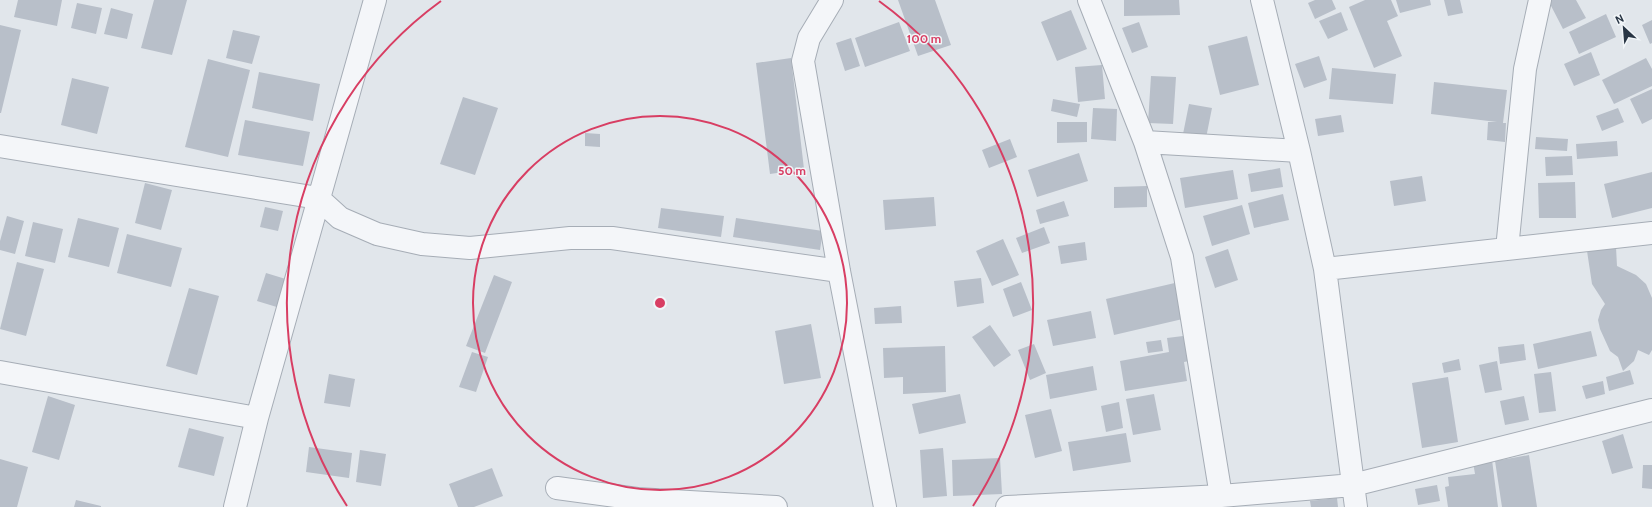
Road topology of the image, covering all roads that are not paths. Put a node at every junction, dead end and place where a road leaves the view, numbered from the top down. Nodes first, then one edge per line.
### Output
1 (375, 0) edge
2 (832, 0) edge
3 (1089, 0) edge
4 (1262, 0) edge
5 (1540, 0) edge
6 (1146, 142) junction
7 (0, 146) edge
8 (1299, 151) junction
9 (318, 198) junction
10 (1652, 233) edge
11 (1507, 249) junction
12 (1325, 269) junction
13 (839, 271) junction
14 (0, 372) edge
15 (1652, 410) edge
16 (257, 418) junction
17 (1353, 485) junction
18 (557, 488) dead end
19 (1221, 496) junction
20 (235, 507) edge
21 (776, 507) edge
22 (884, 507) edge
23 (1007, 507) edge
24 (1356, 507) edge

1 - 9 street
2 - 13 street
3 - 6 street
4 - 8 street
5 - 11 street
6 - 8 street
6 - 19 street
7 - 9 street
8 - 12 street
9 - 13 street
9 - 16 street
10 - 11 street
11 - 12 street
12 - 17 street
13 - 22 street
14 - 16 street
15 - 17 street
16 - 20 street
17 - 19 street
17 - 24 street
18 - 21 street
19 - 23 street

